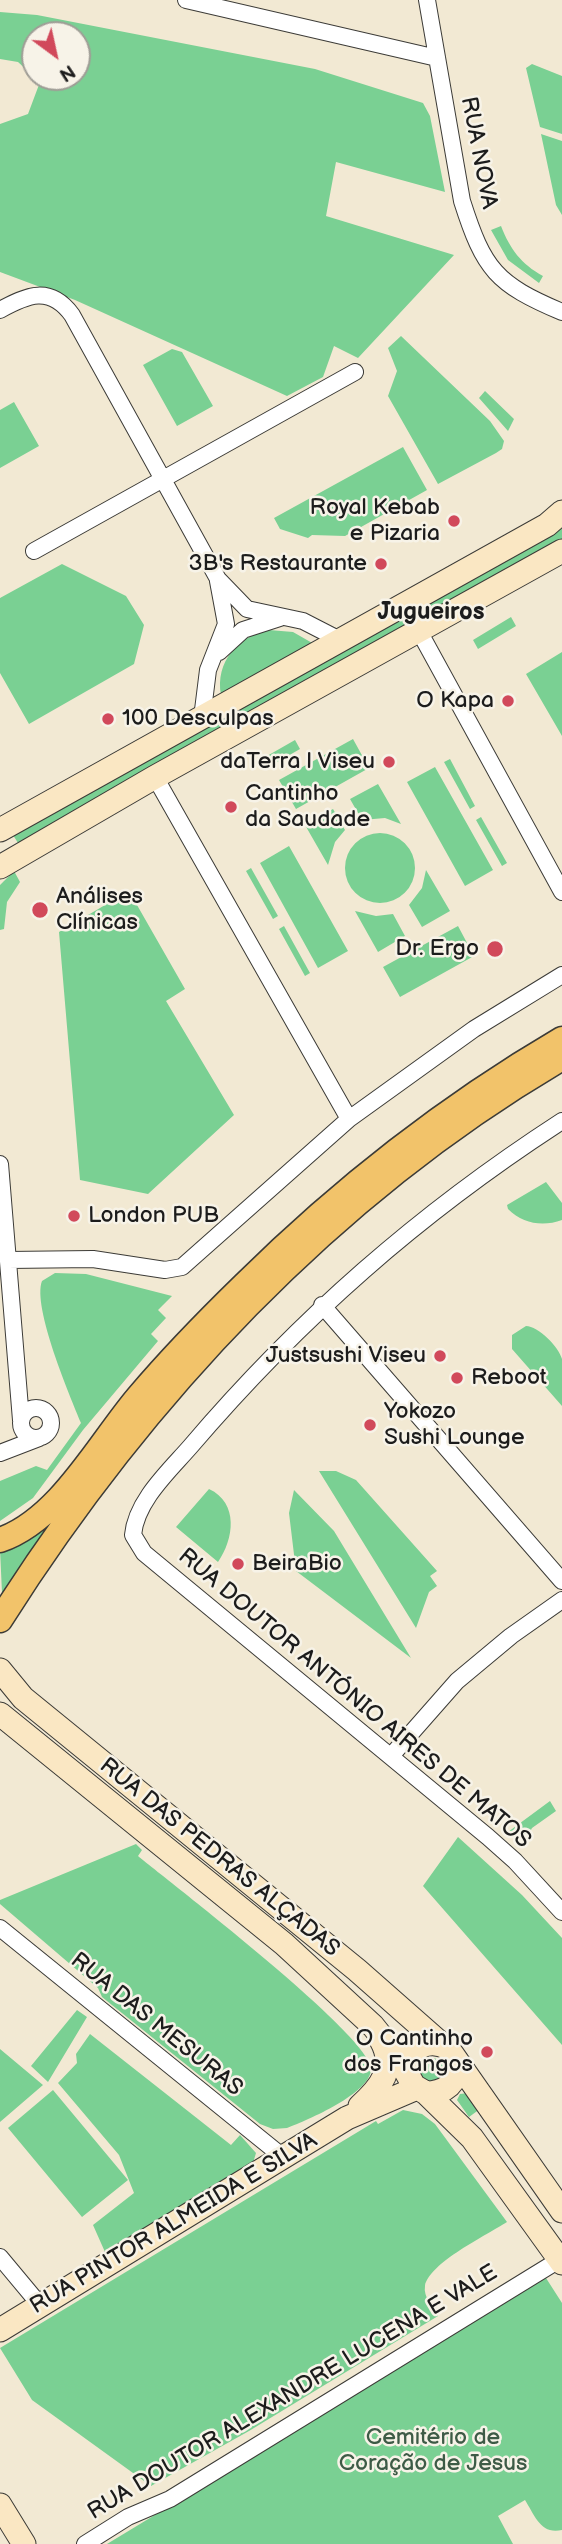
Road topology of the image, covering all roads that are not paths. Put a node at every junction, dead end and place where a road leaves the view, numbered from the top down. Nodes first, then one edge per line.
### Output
1 (186, 0) edge
2 (428, 0) edge
3 (438, 58) junction
4 (0, 310) edge
5 (562, 312) edge
6 (355, 372) dead end
7 (162, 479) junction
8 (562, 513) edge
9 (34, 551) dead end
10 (562, 551) edge
11 (218, 579) junction
12 (303, 621) junction
13 (419, 631) junction
14 (340, 640) junction
15 (208, 670) junction
16 (202, 718) junction
17 (155, 777) junction
18 (0, 830) edge
19 (0, 867) edge
20 (562, 892) edge
21 (562, 975) edge
22 (562, 1039) edge
23 (562, 1058) edge
24 (349, 1119) junction
25 (560, 1125) edge
26 (0, 1164) edge
27 (8, 1260) junction
28 (322, 1305) junction
29 (18, 1373) junction
30 (44, 1410) junction
31 (21, 1420) junction
32 (39, 1438) junction
33 (0, 1453) edge
34 (0, 1540) edge
35 (562, 1581) edge
36 (562, 1600) edge
37 (0, 1620) edge
38 (0, 1670) edge
39 (0, 1714) edge
40 (391, 1755) junction
41 (562, 1912) edge
42 (0, 1928) edge
43 (373, 2026) junction
44 (441, 2045) junction
45 (458, 2063) junction
46 (413, 2074) junction
47 (371, 2096) junction
48 (347, 2118) junction
49 (510, 2137) junction
50 (283, 2157) junction
51 (562, 2211) edge
52 (562, 2223) edge
53 (0, 2257) edge
54 (561, 2261) edge
55 (40, 2305) junction
56 (0, 2330) edge
57 (0, 2505) edge
58 (24, 2544) edge
59 (85, 2544) edge

1 - 3 street
2 - 3 street, RUA NOVA
3 - 5 street, RUA NOVA
4 - 7 street
6 - 7 street
7 - 9 street
7 - 11 street
8 - 14 street
10 - 13 street
11 - 12 street
11 - 15 street
12 - 14 street
12 - 15 street
13 - 17 street
13 - 20 street
14 - 16 street
15 - 16 street
16 - 18 street
17 - 19 street
17 - 24 street
21 - 24 street
22 - 34 main road
23 - 37 main road
24 - 27 street
25 - 28 street
26 - 27 street
27 - 29 street
28 - 35 street
28 - 40 street, RUA DOUTOR ANTÓNIO AIRES DE MATOS
29 - 30 street
29 - 31 street
30 - 31 street
30 - 32 street
31 - 32 street
32 - 33 street
36 - 40 street
38 - 44 street, RUA DAS PEDRAS ALÇADAS
39 - 43 street, RUA DAS PEDRAS ALÇADAS
40 - 41 street, RUA DOUTOR ANTÓNIO AIRES DE MATOS
42 - 50 street, RUA DAS MESURAS
43 - 46 street, RUA DAS PEDRAS ALÇADAS
43 - 47 street, RUA PINTOR ALMEIDA E SILVA
44 - 45 street, RUA DAS PEDRAS ALÇADAS
44 - 46 street
45 - 46 street
45 - 49 street, RUA DAS PEDRAS ALÇADAS
46 - 47 street
46 - 48 street, RUA PINTOR ALMEIDA E SILVA
46 - 54 street, RUA DAS PEDRAS ALÇADAS
47 - 48 street, RUA PINTOR ALMEIDA E SILVA
48 - 50 street, RUA PINTOR ALMEIDA E SILVA
49 - 51 street, RUA DAS PEDRAS ALÇADAS
49 - 52 street
50 - 55 street, RUA PINTOR ALMEIDA E SILVA
53 - 55 street
54 - 59 street, RUA DOUTOR ALEXANDRE LUCENA E VALE
55 - 56 street, RUA PINTOR ALMEIDA E SILVA
57 - 58 street

